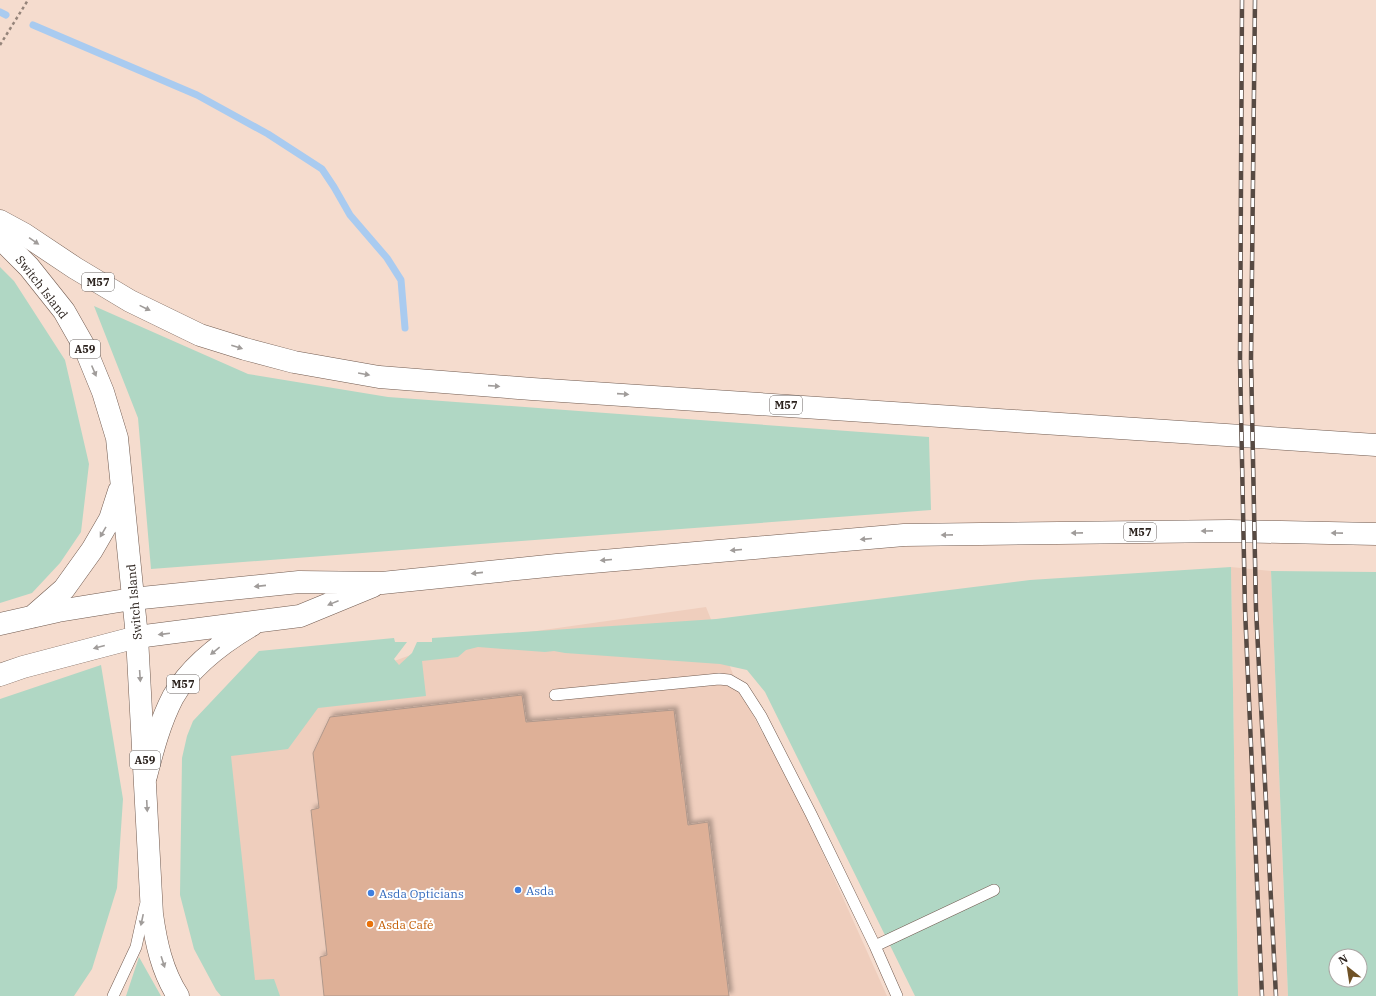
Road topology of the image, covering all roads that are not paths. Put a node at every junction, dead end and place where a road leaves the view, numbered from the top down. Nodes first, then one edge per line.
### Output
1 (0, 221) edge
2 (0, 238) edge
3 (1376, 444) edge
4 (122, 483) junction
5 (1376, 534) edge
6 (382, 583) junction
7 (132, 599) junction
8 (32, 617) junction
9 (258, 621) junction
10 (0, 624) edge
11 (137, 637) junction
12 (0, 675) edge
13 (556, 696) dead end
14 (146, 776) junction
15 (150, 882) junction
16 (994, 890) dead end
17 (875, 946) junction
18 (113, 996) edge
19 (178, 996) edge
20 (897, 996) edge

1 -> 3 highway, M57
2 -> 4 highway, Switch Island / A59
4 - 7 highway, Switch Island / A59
4 -> 8 highway
5 -> 6 highway, M57
6 -> 7 highway, M57
6 -> 9 highway, M57
7 - 8 highway
7 - 11 highway, Switch Island / A59
8 - 10 highway
9 -> 11 highway, M57
9 -> 14 highway, M57
11 -> 12 highway
11 -> 14 highway, Switch Island / A59
13 - 17 lane
14 -> 15 highway, Switch Island / A59
15 -> 18 lane, Switch Island
15 -> 19 highway, A59
16 - 17 lane
17 - 20 lane

